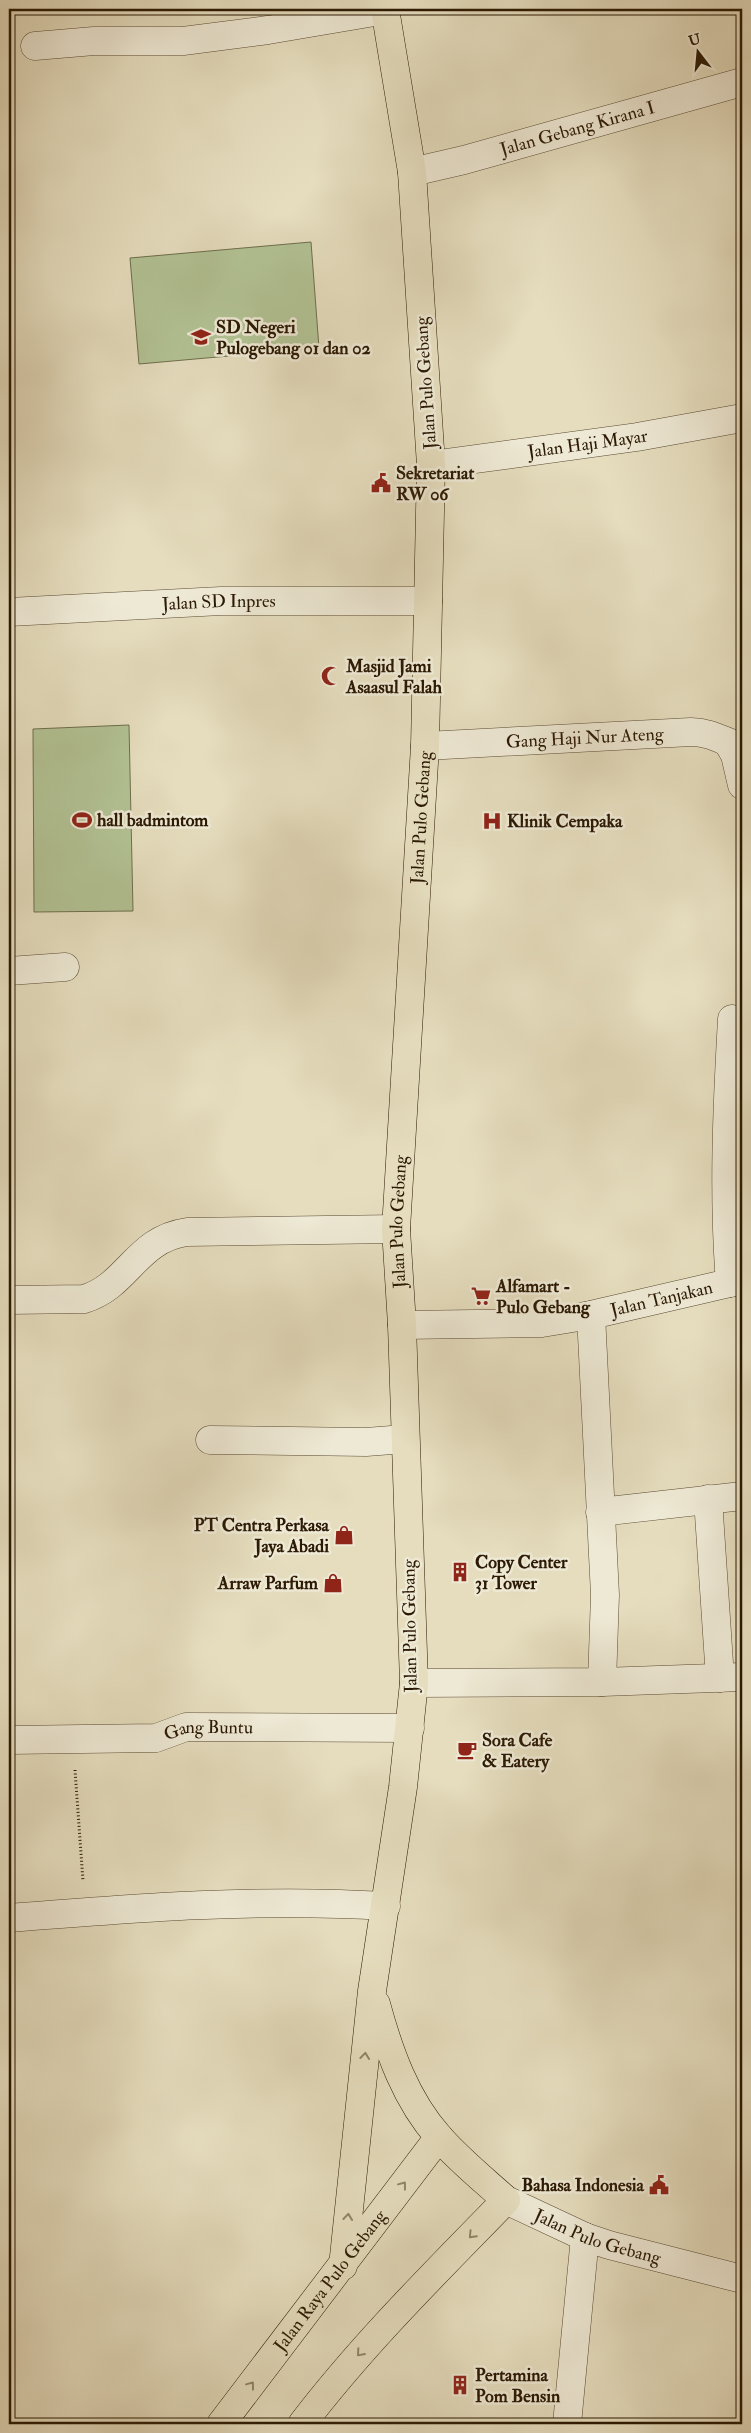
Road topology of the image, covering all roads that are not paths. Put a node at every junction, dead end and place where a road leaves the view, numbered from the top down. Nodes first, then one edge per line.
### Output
1 (385, 9) edge
2 (35, 46) dead end
3 (742, 82) edge
4 (412, 172) junction
5 (742, 418) edge
6 (431, 465) junction
7 (428, 601) junction
8 (9, 612) edge
9 (735, 745) edge
10 (425, 746) junction
11 (742, 785) edge
12 (65, 966) dead end
13 (9, 971) edge
14 (732, 1019) dead end
15 (396, 1229) junction
16 (736, 1281) edge
17 (9, 1300) edge
18 (591, 1315) junction
19 (402, 1325) junction
20 (405, 1438) junction
21 (210, 1440) dead end
22 (742, 1496) edge
23 (708, 1499) junction
24 (600, 1512) junction
25 (731, 1678) edge
26 (602, 1682) junction
27 (414, 1683) junction
28 (410, 1728) junction
29 (9, 1740) edge
30 (386, 1906) junction
31 (9, 1918) edge
32 (372, 1991) junction
33 (439, 2137) junction
34 (506, 2200) junction
35 (584, 2237) junction
36 (343, 2266) junction
37 (742, 2279) edge
38 (222, 2424) edge
39 (302, 2424) edge
40 (567, 2424) edge

1 - 2 street
1 - 4 main road, Jalan Pulo Gebang
3 - 4 street, Jalan Gebang Kirana I
4 - 6 main road, Jalan Pulo Gebang
5 - 6 street, Jalan Haji Mayar
6 - 7 main road, Jalan Pulo Gebang
7 - 8 street, Jalan SD Inpres
7 - 10 main road, Jalan Pulo Gebang
9 - 10 street, Gang Haji Nur Ateng
9 - 11 street
10 - 15 main road, Jalan Pulo Gebang
12 - 13 street
14 - 16 street
15 - 17 street
15 - 19 main road, Jalan Pulo Gebang
16 - 18 street, Jalan Tanjakan
18 - 19 street, Jalan Tanjakan
18 - 24 street
19 - 20 main road, Jalan Pulo Gebang
20 - 21 street
20 - 27 main road, Jalan Pulo Gebang
22 - 23 street
23 - 24 street
23 - 25 street
24 - 26 street
25 - 26 street
26 - 27 street
27 - 28 main road, Jalan Pulo Gebang
28 - 29 street, Gang Buntu
28 - 30 main road, Jalan Pulo Gebang
30 - 31 street
30 - 32 main road, Jalan Pulo Gebang
32 - 33 main road, Jalan Pulo Gebang
36 -> 32 main road
33 - 34 main road, Jalan Pulo Gebang
36 -> 33 main road, Jalan Raya Pulo Gebang
34 - 35 street, Jalan Pulo Gebang
34 -> 39 main road
35 - 37 street, Jalan Pulo Gebang
35 - 40 street
38 -> 36 main road, Jalan Raya Pulo Gebang

